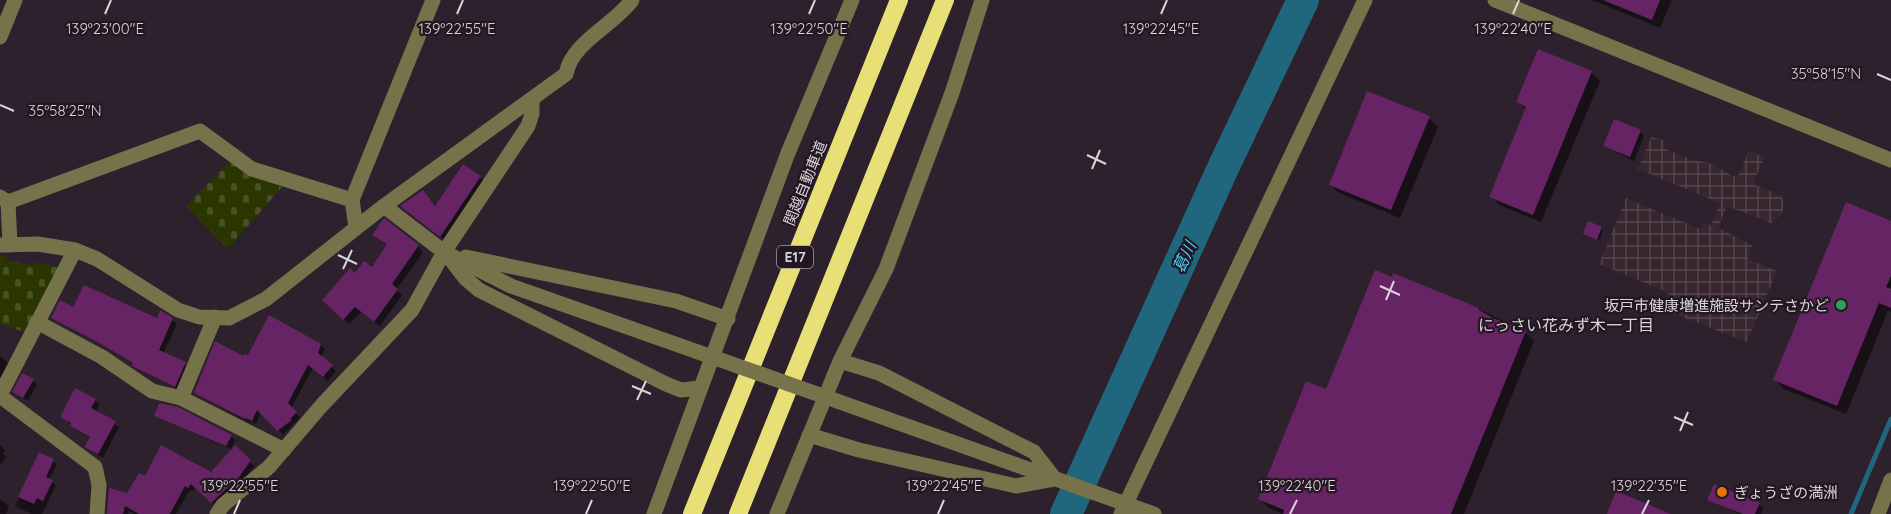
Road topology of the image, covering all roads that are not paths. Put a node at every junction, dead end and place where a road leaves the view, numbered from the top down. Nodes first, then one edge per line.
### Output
1 (15, 0) edge
2 (433, 0) edge
3 (852, 0) edge
4 (899, 0) edge
5 (945, 0) edge
6 (982, 0) edge
7 (1365, 0) edge
8 (1495, 0) edge
9 (633, 1) edge
10 (0, 37) edge
11 (532, 101) junction
12 (1891, 160) edge
13 (4, 199) edge
14 (352, 200) junction
15 (384, 206) junction
16 (356, 227) junction
17 (5, 245) edge
18 (75, 250) junction
19 (444, 252) junction
20 (215, 317) junction
21 (728, 319) junction
22 (37, 322) junction
23 (840, 361) junction
24 (700, 388) junction
25 (0, 395) edge
26 (181, 398) junction
27 (809, 435) junction
28 (284, 450) junction
29 (1057, 480) junction
30 (1891, 480) edge
31 (1123, 508) edge
32 (97, 514) edge
33 (217, 514) edge
34 (654, 514) edge
35 (692, 514) edge
36 (738, 514) edge
37 (777, 514) edge
38 (1154, 514) edge
39 (1878, 514) edge

1 - 10 street
2 - 14 street
3 - 21 street
4 - 35 highway, 関越自動車道 / E17
5 - 36 highway, E17
6 - 23 street
7 - 31 street
8 - 12 street
9 - 11 street
11 - 15 street
11 - 19 street
13 - 14 street
13 - 17 street
14 - 16 street
15 - 16 street
15 - 19 street
16 - 20 street
17 - 18 street
18 - 20 street
18 - 22 street
19 - 21 street
19 - 24 street
19 - 28 street
19 - 29 street, bridge
20 - 26 street
21 - 24 street
22 - 25 street
22 - 26 street
23 - 27 street
23 - 29 street
24 - 34 street
25 - 32 street
26 - 28 street
27 - 29 street
27 - 37 street
28 - 33 street
29 - 31 street
30 - 39 street
31 - 38 street

